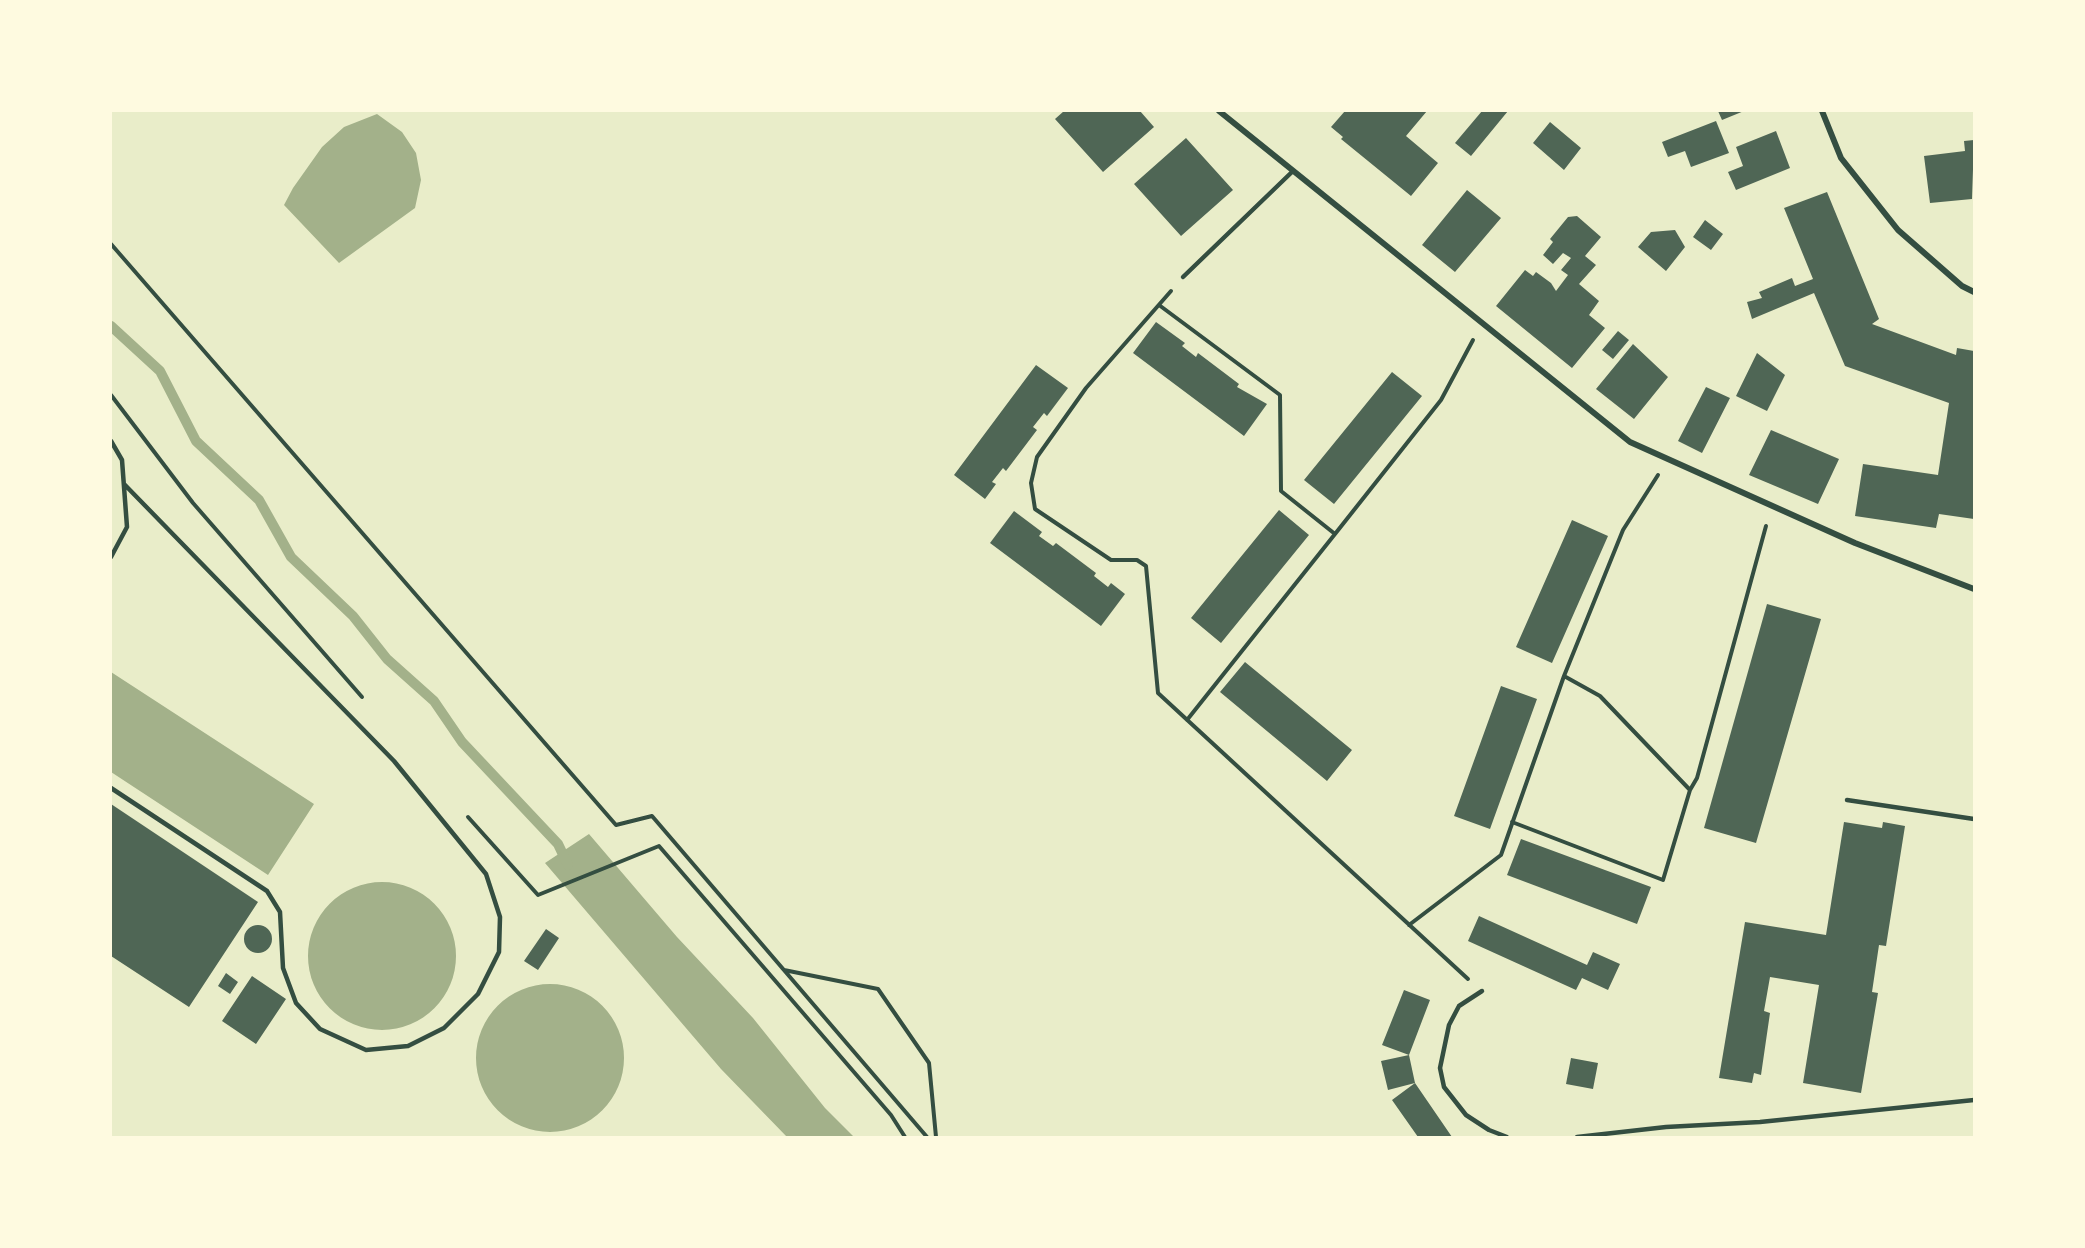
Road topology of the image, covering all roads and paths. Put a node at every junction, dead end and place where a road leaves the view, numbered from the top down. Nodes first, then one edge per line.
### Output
1 (1219, 111) edge
2 (1822, 111) edge
3 (1293, 171) junction
4 (111, 244) edge
5 (1183, 277) joint
6 (1974, 292) edge
7 (1159, 305) junction
8 (1482, 324) junction
9 (111, 395) edge
10 (111, 441) edge
11 (1669, 459) junction
12 (124, 484) junction
13 (1772, 505) junction
14 (1335, 534) junction
15 (111, 557) edge
16 (1974, 588) edge
17 (1564, 676) junction
18 (364, 700) dead end
19 (1186, 720) junction
20 (111, 788) edge
21 (1690, 790) junction
22 (1847, 800) dead end
23 (466, 816) dead end
24 (1974, 819) edge
25 (1512, 822) junction
26 (1409, 925) junction
27 (784, 970) junction
28 (1482, 991) joint
29 (1974, 1100) edge
30 (905, 1137) edge
31 (927, 1137) edge
32 (936, 1137) edge
33 (1507, 1137) edge
34 (1577, 1137) edge

1 - 3 street
2 - 6 street
3 - 5 lane
3 - 8 street
4 - 27 path
5 - 7 path
7 - 14 path
7 - 19 path
8 - 11 street
8 - 14 path
9 - 18 path
10 - 12 lane
11 - 13 street
11 - 17 path
12 - 15 lane
12 - 20 lane
13 - 16 street
13 - 21 path
14 - 19 path
17 - 21 path
17 - 25 path
19 - 26 path
21 - 25 path
22 - 24 lane
23 - 30 path
25 - 26 path
26 - 28 path
27 - 31 path
27 - 32 path
28 - 33 lane
29 - 34 lane

